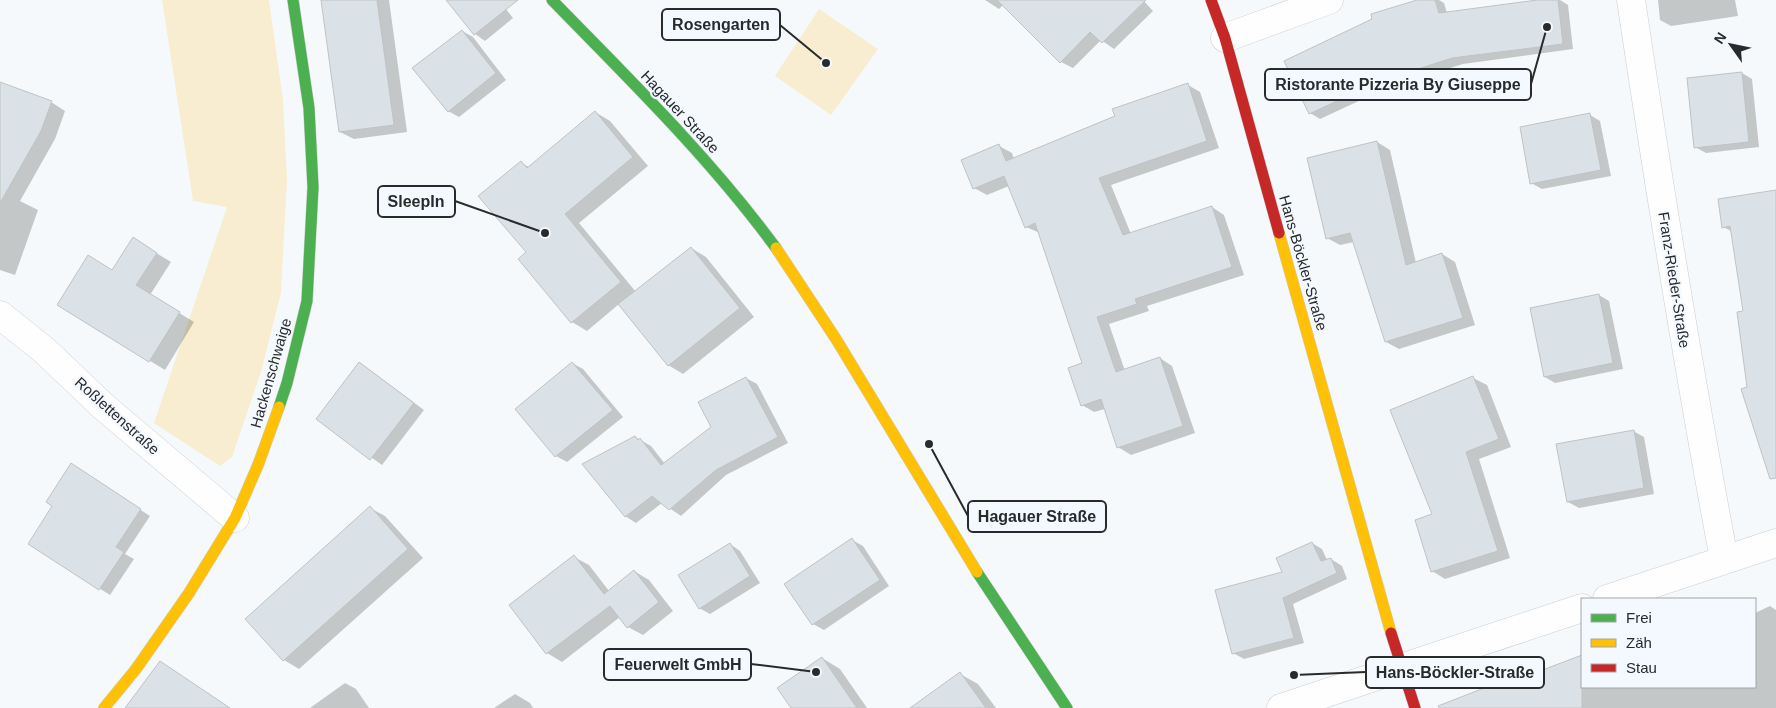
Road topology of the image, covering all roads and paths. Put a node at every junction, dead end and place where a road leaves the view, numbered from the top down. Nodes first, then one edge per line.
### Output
1 (293, 0) edge
2 (552, 0) edge
3 (1211, 0) edge
4 (1329, 0) edge
5 (1631, 0) edge
6 (1225, 38) junction
7 (0, 315) edge
8 (235, 518) junction
9 (1776, 543) edge
10 (1724, 559) junction
11 (1610, 598) edge
12 (1581, 608) edge
13 (1402, 669) junction
14 (104, 708) edge
15 (1067, 708) edge
16 (1281, 708) edge
17 (1415, 708) edge

1 - 8 street, Hackenschwaige
2 - 15 street, Hagauer Straße
3 - 6 street, Hans-Böckler-Straße
4 - 6 street
5 - 10 street, Franz-Rieder-Straße
6 - 13 street, Hans-Böckler-Straße
7 - 8 street, Roßlettenstraße
8 - 14 street, Hackenschwaige
9 - 10 street
10 - 11 street
12 - 13 street
13 - 16 street
13 - 17 street, Hans-Böckler-Straße

